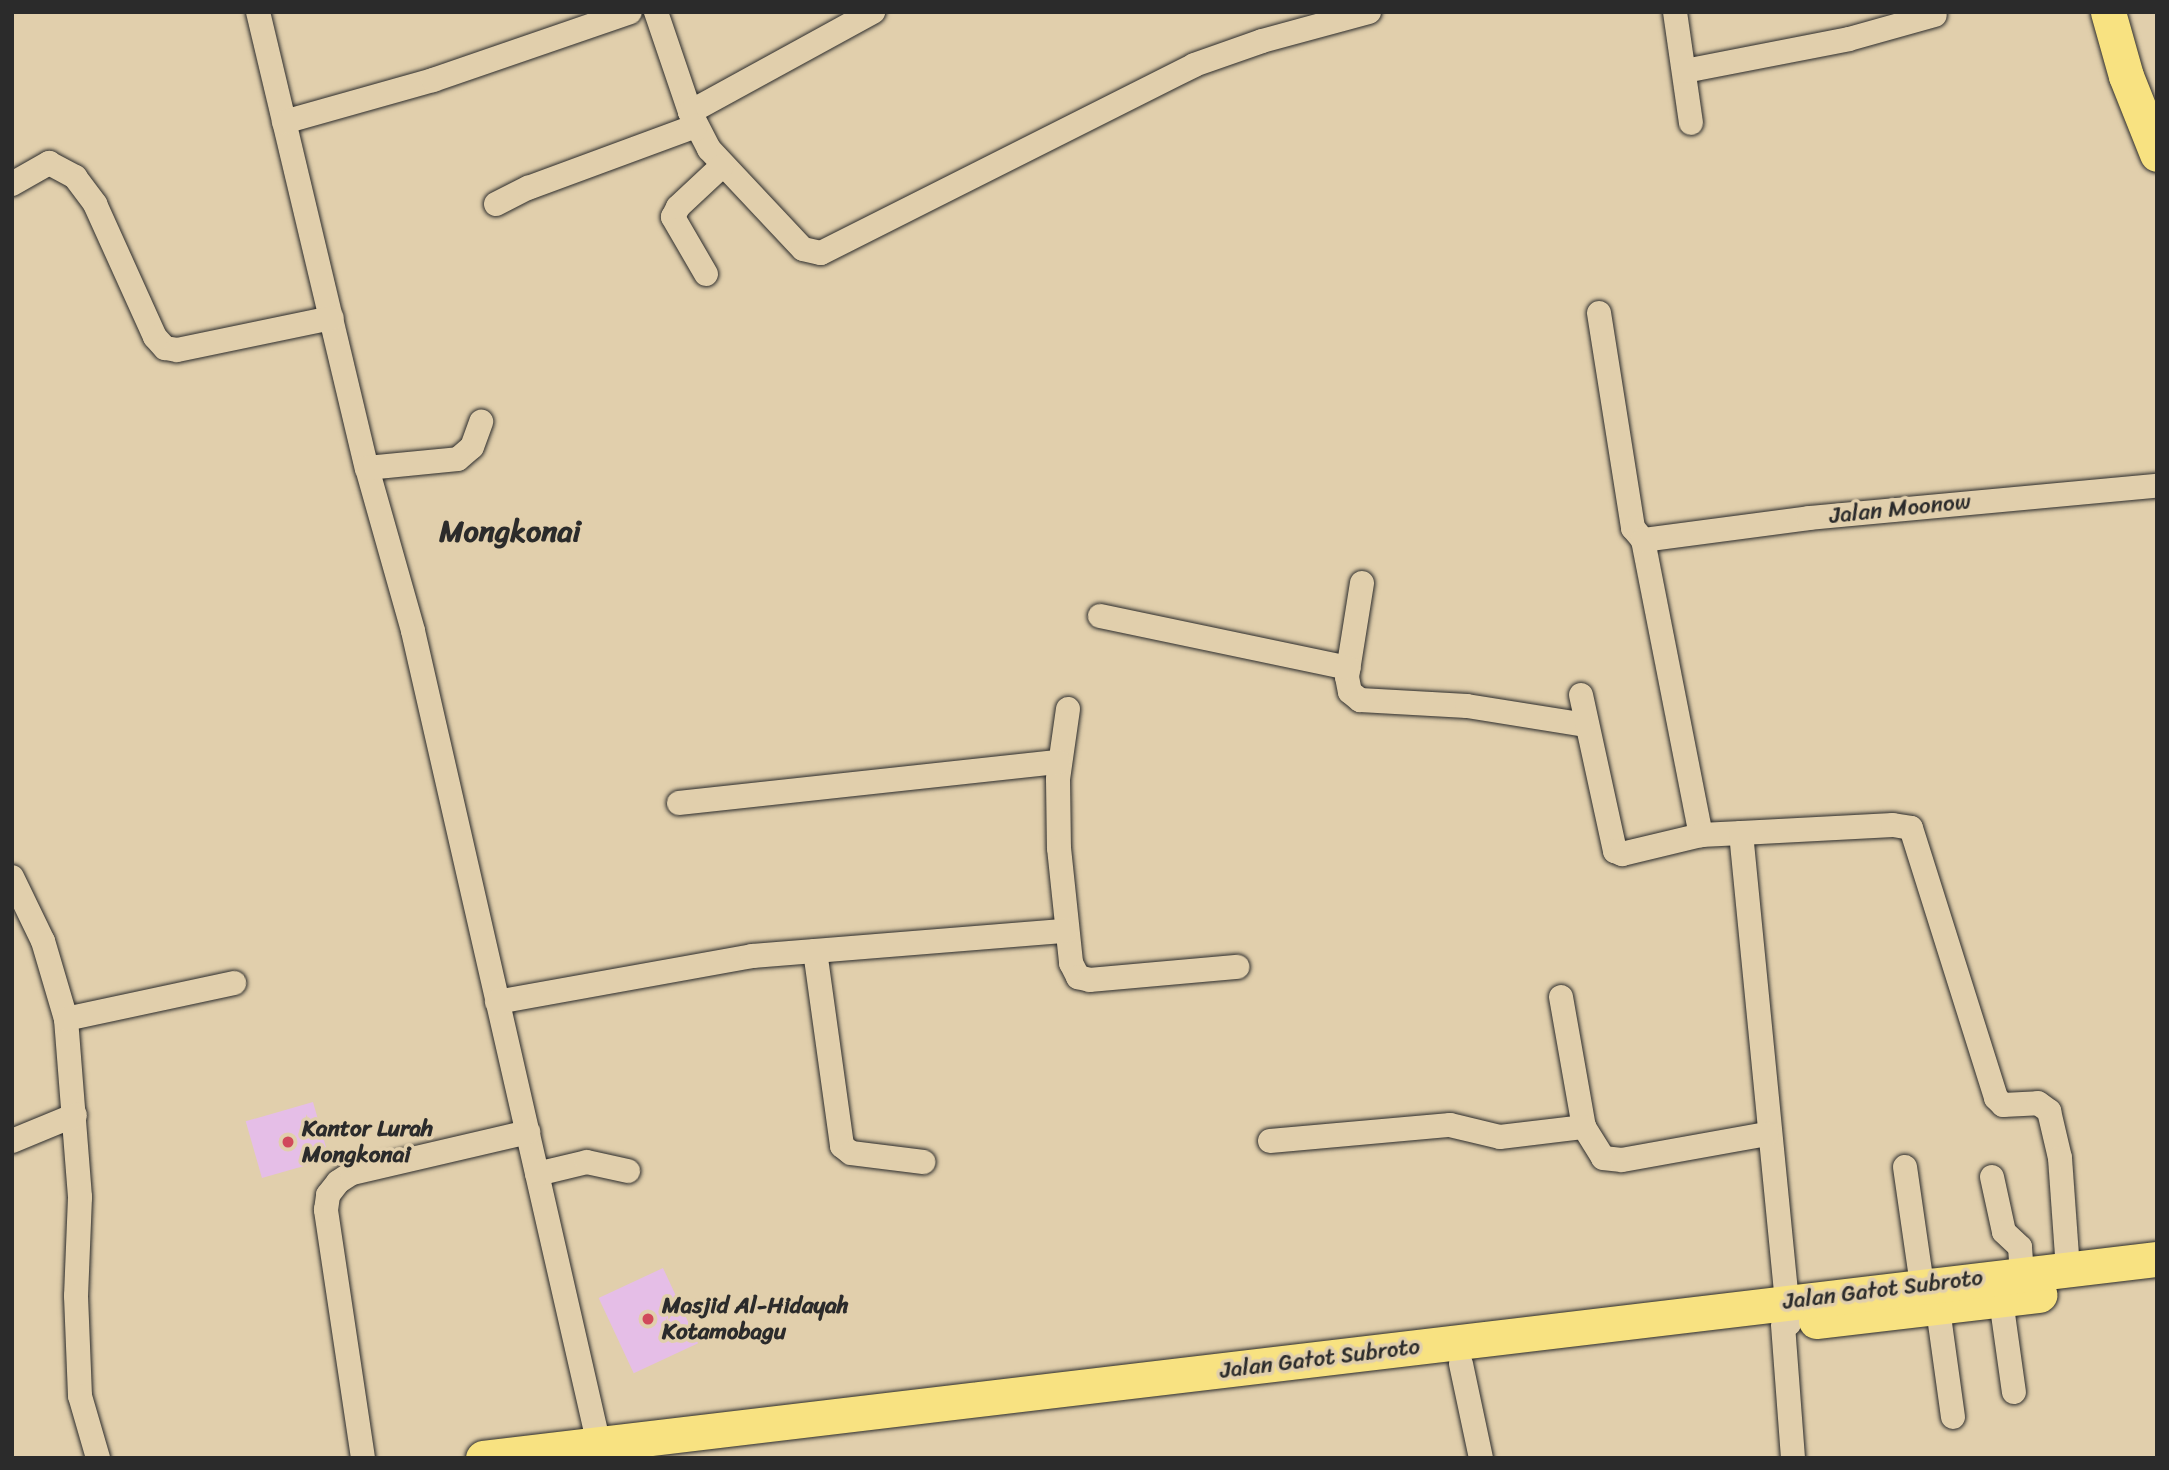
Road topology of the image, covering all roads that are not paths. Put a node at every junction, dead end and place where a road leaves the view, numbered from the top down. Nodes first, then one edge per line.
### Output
1 (258, 12) edge
2 (629, 12) edge
3 (656, 12) edge
4 (873, 12) edge
5 (1369, 12) edge
6 (1675, 12) edge
7 (2108, 12) edge
8 (1935, 15) dead end
9 (1685, 71) junction
10 (693, 119) junction
11 (284, 122) junction
12 (1691, 123) dead end
13 (2154, 143) edge
14 (722, 166) junction
15 (12, 184) edge
16 (496, 204) dead end
17 (706, 274) dead end
18 (1599, 313) dead end
19 (332, 318) junction
20 (481, 422) dead end
21 (367, 468) junction
22 (2157, 486) edge
23 (1643, 540) junction
24 (1362, 583) dead end
25 (1100, 616) dead end
26 (1349, 668) junction
27 (1581, 695) dead end
28 (1068, 709) dead end
29 (1586, 724) junction
30 (1059, 762) junction
31 (679, 803) dead end
32 (1741, 833) junction
33 (1701, 835) junction
34 (12, 877) edge
35 (1066, 931) junction
36 (815, 951) junction
37 (1237, 967) dead end
38 (234, 983) dead end
39 (1561, 997) dead end
40 (497, 1002) junction
41 (66, 1019) junction
42 (75, 1115) junction
43 (1584, 1127) junction
44 (528, 1132) junction
45 (1767, 1134) junction
46 (12, 1141) edge
47 (1270, 1141) dead end
48 (923, 1162) dead end
49 (1905, 1167) dead end
50 (628, 1171) dead end
51 (537, 1174) junction
52 (1992, 1177) dead end
53 (2157, 1259) edge
54 (2068, 1270) junction
55 (2022, 1273) junction
56 (2157, 1279) edge
57 (1930, 1297) junction
58 (2001, 1300) junction
59 (1786, 1317) junction
60 (1461, 1364) junction
61 (2014, 1392) dead end
62 (1953, 1417) dead end
63 (600, 1451) edge
64 (98, 1458) edge
65 (363, 1458) edge
66 (483, 1458) edge
67 (651, 1458) edge
68 (1481, 1458) edge
69 (1793, 1458) edge

1 - 11 street
2 - 11 street
3 - 10 street
4 - 10 street
5 - 14 street
6 - 9 street
7 - 13 highway
8 - 9 street
9 - 12 street
10 - 14 street
10 - 16 street
11 - 19 street
14 - 17 street
15 - 19 street
18 - 23 street
19 - 21 street
20 - 21 street
21 - 40 street
22 - 23 street, Jalan Moonow
23 - 33 street
24 - 26 street
25 - 26 street
26 - 29 street
27 - 29 street
28 - 30 street
29 - 33 street
30 - 31 street
30 - 35 street
32 - 33 street
32 - 45 street
32 - 54 street
34 - 41 street
35 - 36 street
35 - 37 street
36 - 40 street
36 - 48 street
38 - 41 street
39 - 43 street
40 - 44 street
41 - 42 street
42 - 46 street
42 - 64 street
43 - 45 street
43 - 47 street
44 - 51 street
44 - 65 street
45 - 59 street
49 - 57 street
50 - 51 street
51 - 63 street
52 - 55 street
53 - 54 highway, Jalan Gatot Subroto
54 - 55 highway, Jalan Gatot Subroto
55 - 57 highway, Jalan Gatot Subroto
56 - 58 highway, Jalan Gatot Subroto
57 - 58 highway, Jalan Gatot Subroto
57 - 59 highway, Jalan Gatot Subroto
57 - 62 street
58 - 61 street
59 - 60 highway, Jalan Gatot Subroto
59 - 63 highway, Jalan Gatot Subroto
59 - 69 street
60 - 67 highway, Jalan Gatot Subroto
60 - 68 street
63 - 66 highway, Jalan Gatot Subroto

